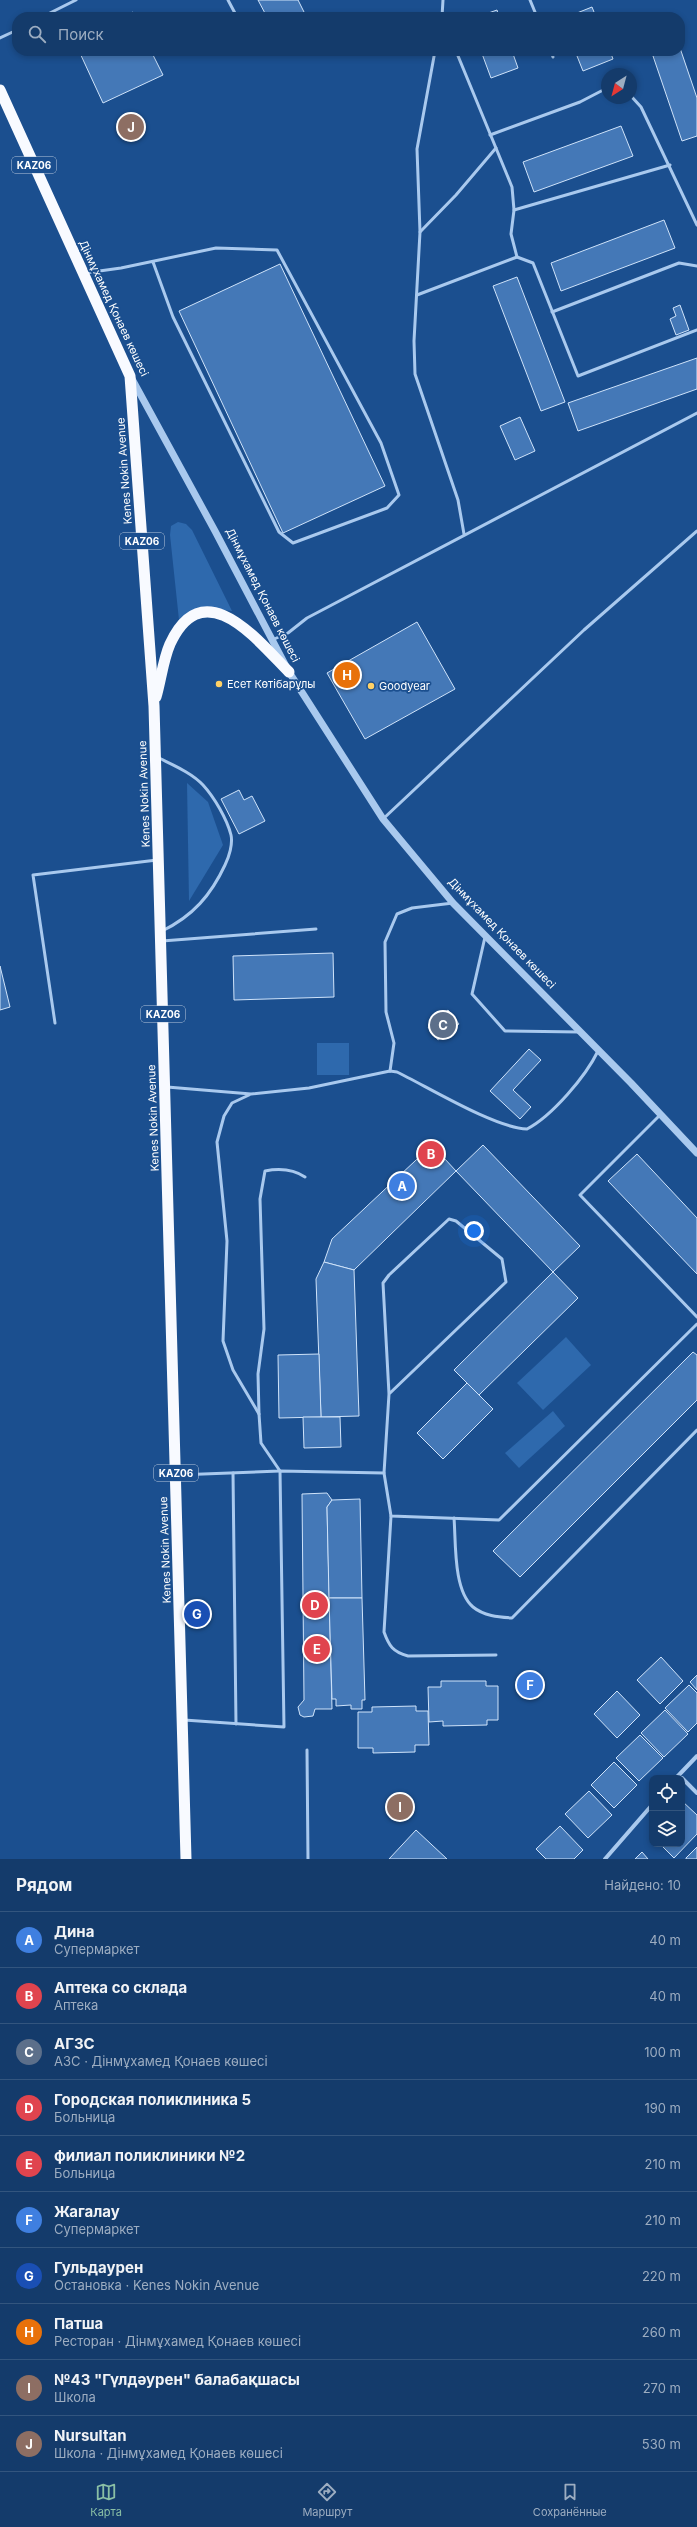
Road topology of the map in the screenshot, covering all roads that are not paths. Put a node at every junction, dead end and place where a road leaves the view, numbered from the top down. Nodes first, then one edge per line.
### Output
1 (76, 0) edge
2 (228, 0) edge
3 (443, 0) edge
4 (530, 0) edge
5 (52, 12) edge
6 (234, 12) edge
7 (442, 12) edge
8 (535, 12) edge
9 (12, 32) edge
10 (0, 38) edge
11 (434, 56) edge
12 (458, 56) edge
13 (0, 90) edge
14 (601, 91) edge
15 (637, 103) edge
16 (490, 135) junction
17 (496, 148) junction
18 (670, 165) junction
19 (514, 210) junction
20 (697, 226) edge
21 (420, 232) junction
22 (517, 257) junction
23 (153, 262) junction
24 (697, 266) edge
25 (84, 273) junction
26 (417, 295) junction
27 (552, 312) junction
28 (697, 330) edge
29 (130, 376) junction
30 (697, 413) edge
31 (697, 531) edge
32 (464, 534) junction
33 (272, 640) junction
34 (289, 672) junction
35 (154, 706) junction
36 (156, 756) junction
37 (383, 819) junction
38 (158, 860) junction
39 (453, 903) junction
40 (316, 929) dead end
41 (161, 936) junction
42 (485, 936) junction
43 (55, 1022) dead end
44 (580, 1032) junction
45 (598, 1051) junction
46 (390, 1071) junction
47 (165, 1087) junction
48 (251, 1094) junction
49 (660, 1115) junction
50 (697, 1153) edge
51 (305, 1177) dead end
52 (697, 1317) edge
53 (697, 1324) edge
54 (389, 1394) junction
55 (259, 1414) junction
56 (697, 1430) edge
57 (280, 1472) junction
58 (233, 1473) junction
59 (384, 1473) junction
60 (176, 1475) junction
61 (391, 1516) junction
62 (454, 1518) junction
63 (496, 1655) dead end
64 (183, 1720) junction
65 (236, 1724) junction
66 (307, 1750) dead end
67 (697, 1756) edge
68 (682, 1775) edge
69 (685, 1782) edge
70 (697, 1793) edge
71 (649, 1808) edge
72 (186, 1859) edge
73 (308, 1859) edge
74 (605, 1859) edge

1 - 5 lane
2 - 6 lane
3 - 7 lane
4 - 8 lane
9 - 10 lane
11 - 21 lane
12 - 16 lane
13 - 25 highway, Дінмұхамед Қонаев көшесі / KАZ06
14 - 16 lane
15 - 18 lane
16 - 17 lane
17 - 19 lane
17 - 21 lane
18 - 19 lane
18 - 20 lane
19 - 22 lane
21 - 26 lane
22 - 26 lane
22 - 27 lane
23 - 23 lane
23 - 25 lane
24 - 27 lane
25 - 29 highway, Дінмұхамед Қонаев көшесі / KАZ06
26 - 32 lane
27 - 28 lane
29 - 33 street, Дінмұхамед Қонаев көшесі
29 - 35 highway, Kenes Nokin Avenue / KАZ06
30 - 32 lane
31 - 37 lane
32 - 33 lane
33 - 34 street, Дінмұхамед Қонаев көшесі
34 - 35 highway
34 - 37 street, Дінмұхамед Қонаев көшесі
35 - 36 highway, Kenes Nokin Avenue / KАZ06
36 - 38 highway, Kenes Nokin Avenue / KАZ06
36 - 41 lane
37 - 39 street, Дінмұхамед Қонаев көшесі
38 - 41 highway, Kenes Nokin Avenue / KАZ06
38 - 43 lane
39 - 42 street, Дінмұхамед Қонаев көшесі
39 - 46 lane
40 - 41 lane
41 - 47 highway, Kenes Nokin Avenue / KАZ06
42 - 44 street, Дінмұхамед Қонаев көшесі
42 - 44 lane
44 - 45 street, Дінмұхамед Қонаев көшесі
45 - 46 lane
45 - 49 street, Дінмұхамед Қонаев көшесі
46 - 48 lane
47 - 48 lane
47 - 60 highway, Kenes Nokin Avenue / KАZ06
48 - 55 lane
49 - 50 street, Дінмұхамед Қонаев көшесі
49 - 52 lane
51 - 55 lane
53 - 62 lane
54 - 54 lane
54 - 59 lane
55 - 57 lane
56 - 62 lane
57 - 58 lane
57 - 59 lane
57 - 65 lane
58 - 60 lane
58 - 65 lane
59 - 61 lane
60 - 64 highway, Kenes Nokin Avenue / KАZ06
61 - 62 lane
61 - 63 lane
64 - 65 lane
64 - 72 highway, Kenes Nokin Avenue / KАZ06
66 - 73 lane
67 - 68 street
69 - 70 street
71 - 74 street

